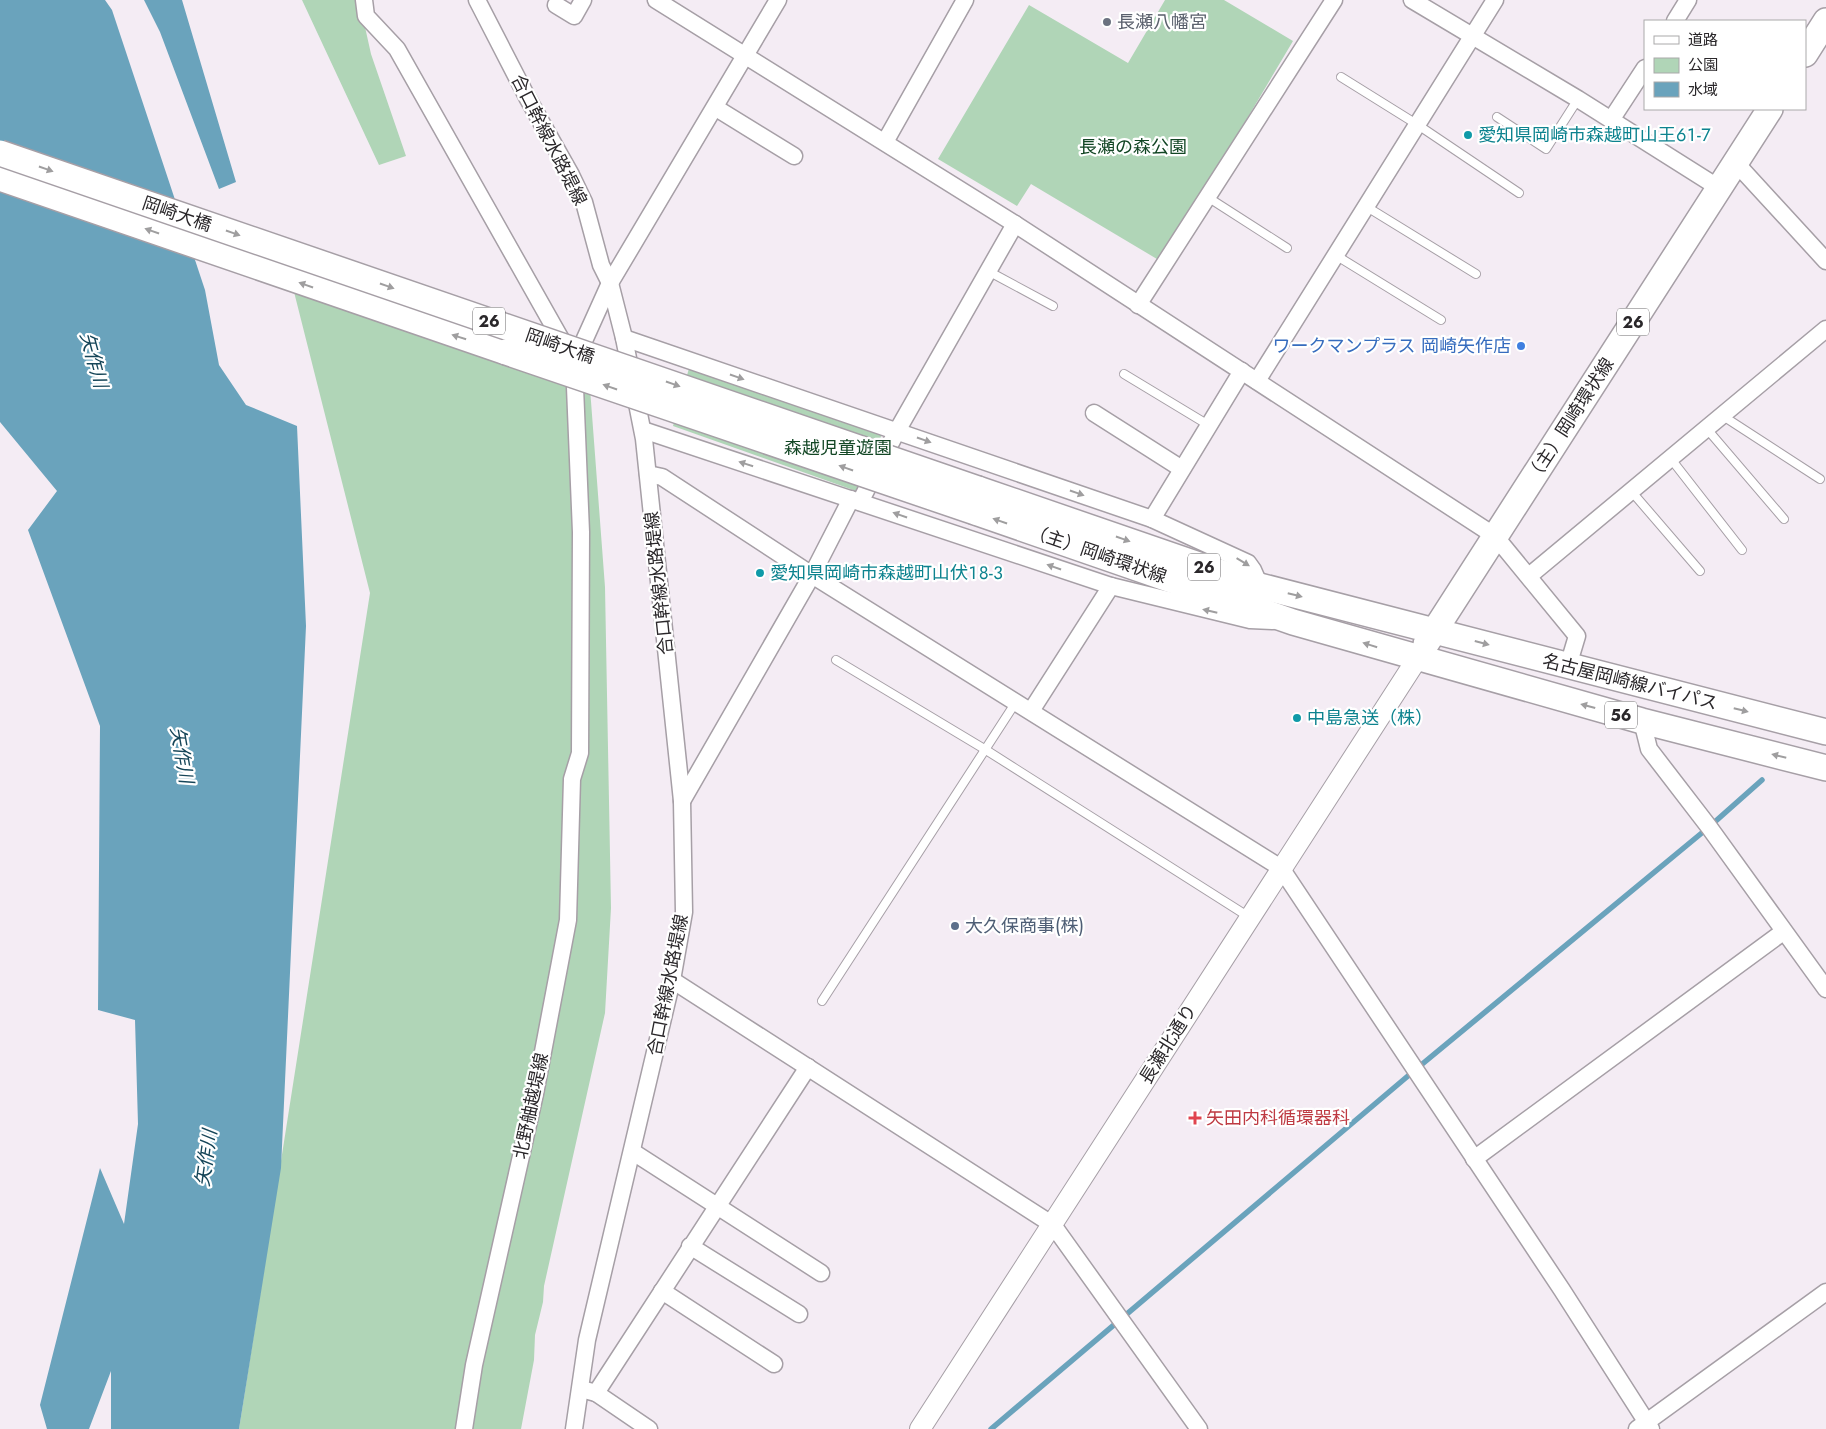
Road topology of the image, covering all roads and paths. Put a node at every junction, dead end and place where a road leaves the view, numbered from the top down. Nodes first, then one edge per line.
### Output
1 (364, 0) edge
2 (477, 0) edge
3 (583, 0) edge
4 (656, 0) edge
5 (778, 0) edge
6 (965, 0) edge
7 (1334, 0) edge
8 (1412, 0) edge
9 (1495, 0) edge
10 (1688, 0) edge
11 (556, 5) dead end
12 (1438, 7) edge
13 (1676, 20) edge
14 (1826, 21) edge
15 (1473, 35) junction
16 (1806, 52) edge
17 (746, 57) junction
18 (1644, 70) edge
19 (1341, 77) dead end
20 (1578, 99) junction
21 (716, 108) junction
22 (1769, 110) edge
23 (1497, 117) dead end
24 (1611, 120) junction
25 (1418, 125) junction
26 (885, 142) junction
27 (0, 153) edge
28 (794, 156) dead end
29 (1736, 162) junction
30 (0, 178) edge
31 (1719, 188) junction
32 (1519, 192) dead end
33 (1209, 198) junction
34 (1367, 207) junction
35 (1015, 224) junction
36 (1287, 248) dead end
37 (1337, 256) junction
38 (1826, 261) edge
39 (988, 271) junction
40 (1476, 274) dead end
41 (610, 283) junction
42 (1138, 305) junction
43 (1053, 306) dead end
44 (1441, 320) dead end
45 (1825, 332) edge
46 (624, 338) junction
47 (574, 363) junction
48 (1242, 371) junction
49 (1124, 374) dead end
50 (1257, 381) junction
51 (1094, 413) dead end
52 (1722, 416) junction
53 (1210, 426) junction
54 (1706, 429) junction
55 (643, 430) junction
56 (897, 431) junction
57 (1671, 459) junction
58 (1182, 469) junction
59 (648, 474) junction
60 (1820, 479) dead end
61 (1632, 492) junction
62 (856, 500) junction
63 (977, 501) junction
64 (1152, 519) junction
65 (1784, 519) dead end
66 (1495, 536) junction
67 (1742, 550) dead end
68 (1700, 570) dead end
69 (812, 575) junction
70 (1529, 576) junction
71 (1111, 586) junction
72 (1260, 586) junction
73 (1293, 622) junction
74 (1435, 631) junction
75 (1417, 659) junction
76 (836, 660) dead end
77 (1568, 666) junction
78 (1016, 702) junction
79 (1031, 711) junction
80 (1642, 721) junction
81 (1826, 732) edge
82 (986, 750) junction
83 (1826, 768) edge
84 (682, 801) junction
85 (1280, 868) junction
86 (1249, 917) junction
87 (1783, 932) junction
88 (672, 980) junction
89 (1826, 989) edge
90 (822, 1001) dead end
91 (808, 1067) junction
92 (632, 1152) junction
93 (1474, 1159) junction
94 (717, 1206) junction
95 (1053, 1225) junction
96 (690, 1246) junction
97 (821, 1273) dead end
98 (662, 1290) junction
99 (1826, 1292) edge
100 (799, 1314) dead end
101 (774, 1364) dead end
102 (588, 1391) junction
103 (1645, 1427) edge
104 (464, 1429) edge
105 (574, 1429) edge
106 (649, 1429) edge
107 (920, 1429) edge
108 (1199, 1429) edge

1 - 47 street
2 - 41 street, 合口幹線水路堤線
3 - 11 street
4 - 17 street
5 - 17 street
6 - 26 street
7 - 33 street
8 - 12 street
9 - 15 street
10 - 13 street
12 - 15 street
14 - 16 main road
15 - 20 street
15 - 25 street
17 - 21 street
17 - 26 street
18 - 24 street
19 - 25 lane
20 - 23 lane
20 - 24 street
21 - 28 street
21 - 41 street
22 - 29 main road, （主）岡崎環状線 / 26
24 - 31 street
25 - 32 lane
25 - 34 street
26 - 35 street
27 -> 63 main road, 岡崎大橋 / 26, bridge
29 - 31 main road, （主）岡崎環状線 / 26
29 - 38 street
63 -> 30 main road, 岡崎大橋 / 26, bridge
31 - 66 main road, （主）岡崎環状線 / 26
33 - 36 lane
33 - 42 street
34 - 37 street
34 - 40 lane
35 - 39 street
35 - 42 street
37 - 44 lane
37 - 50 street
39 - 43 lane
39 - 56 street
41 - 46 street, 合口幹線水路堤線
41 - 47 street
42 - 48 street
45 - 52 street
46 - 55 street, 合口幹線水路堤線
46 -> 56 street
47 - 104 street, 北野舳越堤線
48 - 50 street
48 - 53 street
49 - 53 lane
50 - 66 street
51 - 58 street
52 - 54 street
52 - 60 lane
53 - 58 street
54 - 57 street
54 - 65 lane
55 - 59 street, 合口幹線水路堤線
62 -> 55 street
56 - 62 street
56 -> 64 street
57 - 61 street
57 - 67 lane
58 - 64 street
59 - 69 street
59 - 84 street, 合口幹線水路堤線
61 - 68 lane
61 - 70 street
62 - 69 street
71 -> 62 street
63 -> 72 main road, （主）岡崎環状線 / 26
73 -> 63 main road, （主）岡崎環状線 / 26
64 -> 72 street
66 - 70 street
66 - 74 main road, （主）岡崎環状線 / 26
69 - 78 street
69 - 84 street
70 - 77 street
73 -> 71 street
71 - 79 street
72 -> 74 main road, （主）岡崎環状線 / 26
75 -> 73 main road, （主）岡崎環状線 / 26
74 - 75 main road, （主）岡崎環状線 / 26
74 -> 77 main road, 名古屋岡崎線バイパス / 56
80 -> 75 main road, 名古屋岡崎線バイパス / 56
75 - 85 street, 長瀬北通り
76 - 82 lane
77 -> 81 main road, 名古屋岡崎線バイパス / 56
78 - 79 street
78 - 82 lane
79 - 85 street
83 -> 80 main road, 名古屋岡崎線バイパス / 56
80 - 87 street
82 - 86 lane
82 - 90 lane
84 - 88 street, 合口幹線水路堤線
85 - 86 street, 長瀬北通り
85 - 93 street
86 - 95 street, 長瀬北通り
87 - 89 street
87 - 93 street
88 - 91 street
88 - 92 street, 合口幹線水路堤線
91 - 94 street
91 - 95 street
92 - 94 street
92 - 102 street, 合口幹線水路堤線
93 - 103 street
94 - 96 street
94 - 97 street
95 - 107 street, 長瀬北通り
95 - 108 street
96 - 98 street
96 - 100 street
98 - 101 street
98 - 102 street
99 - 103 street
102 - 105 street, 合口幹線水路堤線
102 - 106 street

